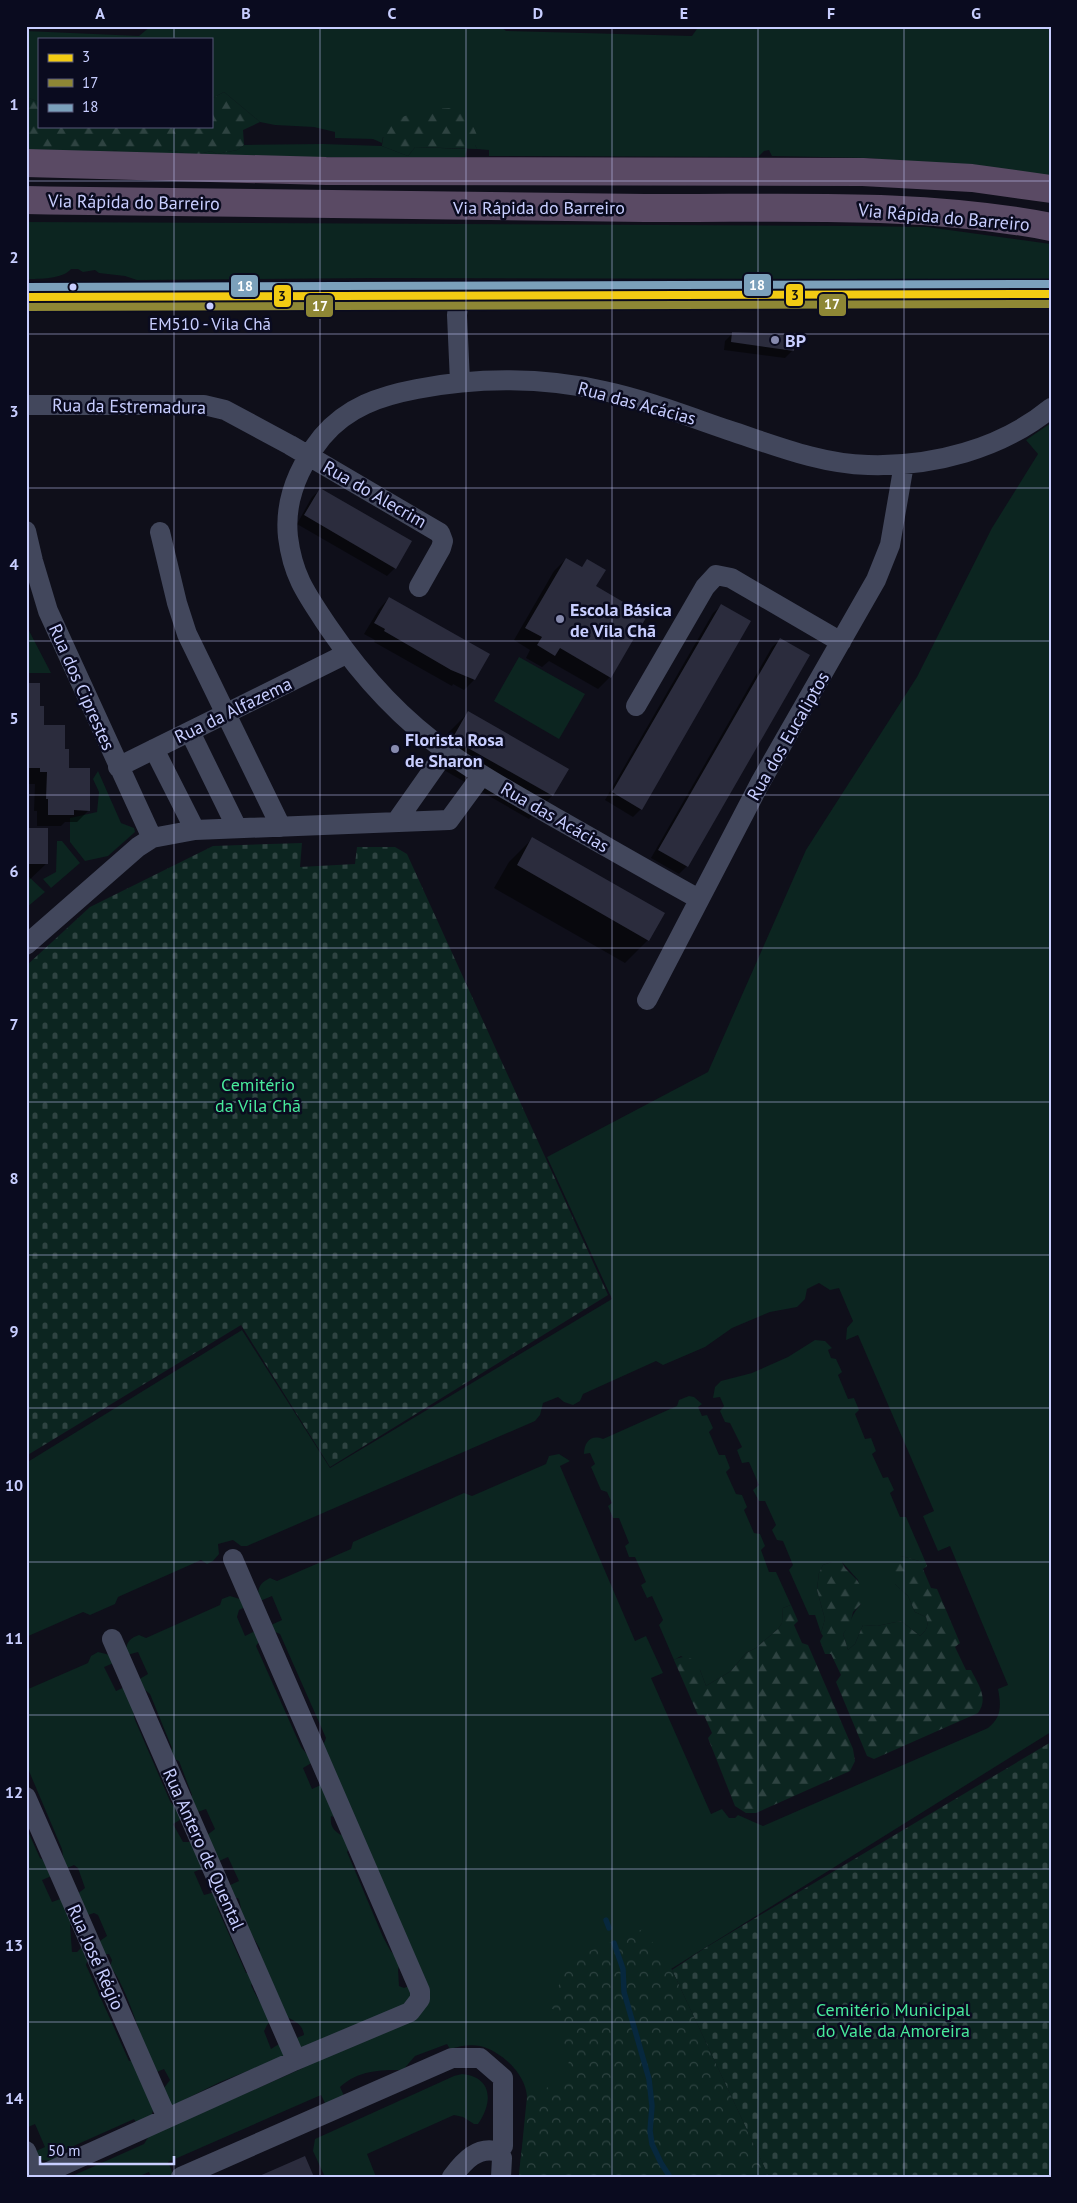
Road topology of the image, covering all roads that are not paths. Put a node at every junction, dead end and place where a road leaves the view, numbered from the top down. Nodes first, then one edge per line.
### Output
1 (26, 163) edge
2 (1051, 189) edge
3 (26, 200) edge
4 (1051, 227) edge
5 (1051, 294) edge
6 (26, 297) edge
7 (459, 297) junction
8 (460, 382) junction
9 (26, 405) edge
10 (1051, 408) edge
11 (309, 456) junction
12 (904, 464) junction
13 (26, 531) edge
14 (160, 532) dead end
15 (419, 587) dead end
16 (841, 642) junction
17 (346, 654) junction
18 (636, 706) dead end
19 (226, 715) junction
20 (190, 732) junction
21 (154, 749) junction
22 (446, 751) junction
23 (118, 767) junction
24 (482, 775) junction
25 (396, 822) junction
26 (281, 826) junction
27 (237, 828) junction
28 (195, 830) junction
29 (152, 838) junction
30 (699, 899) junction
31 (26, 945) edge
32 (647, 1000) dead end
33 (232, 1559) dead end
34 (112, 1639) dead end
35 (26, 1797) edge
36 (296, 2060) junction
37 (167, 2118) junction
38 (26, 2151) edge
39 (499, 2152) junction
40 (37, 2177) edge
41 (181, 2177) edge
42 (452, 2177) edge
43 (501, 2177) edge

1 - 2 highway, Via Rápida do Barreiro
3 - 4 highway, Via Rápida do Barreiro
5 - 7 main road
6 - 7 main road
7 - 8 street
8 - 11 street, Rua das Acácias
8 - 12 street, Rua das Acácias
9 - 11 street, Rua da Estremadura
10 - 12 street, Rua das Acácias
11 - 15 street, Rua do Alecrim
11 - 17 street, Rua das Acácias
12 - 16 street, Rua dos Eucaliptos
13 - 23 street, Rua dos Ciprestes
14 - 19 street
16 - 18 street
16 - 30 street, Rua dos Eucaliptos
17 - 19 street, Rua da Alfazema
17 - 22 street, Rua das Acácias
19 - 20 street, Rua da Alfazema
19 - 26 street
20 - 21 street, Rua da Alfazema
20 - 27 street
21 - 23 street, Rua da Alfazema
21 - 28 street
22 - 24 street, Rua das Acácias
22 - 25 street
23 - 29 street, Rua dos Ciprestes
24 - 25 street
24 - 30 street, Rua das Acácias
25 - 26 street
26 - 27 street
27 - 28 street
28 - 29 street
29 - 31 street
30 - 32 street, Rua dos Eucaliptos
33 - 36 street
34 - 36 street, Rua Antero de Quental
35 - 37 street, Rua José Régio
36 - 37 street
37 - 40 street
38 - 40 street
39 - 41 street
39 - 42 street
39 - 43 street

